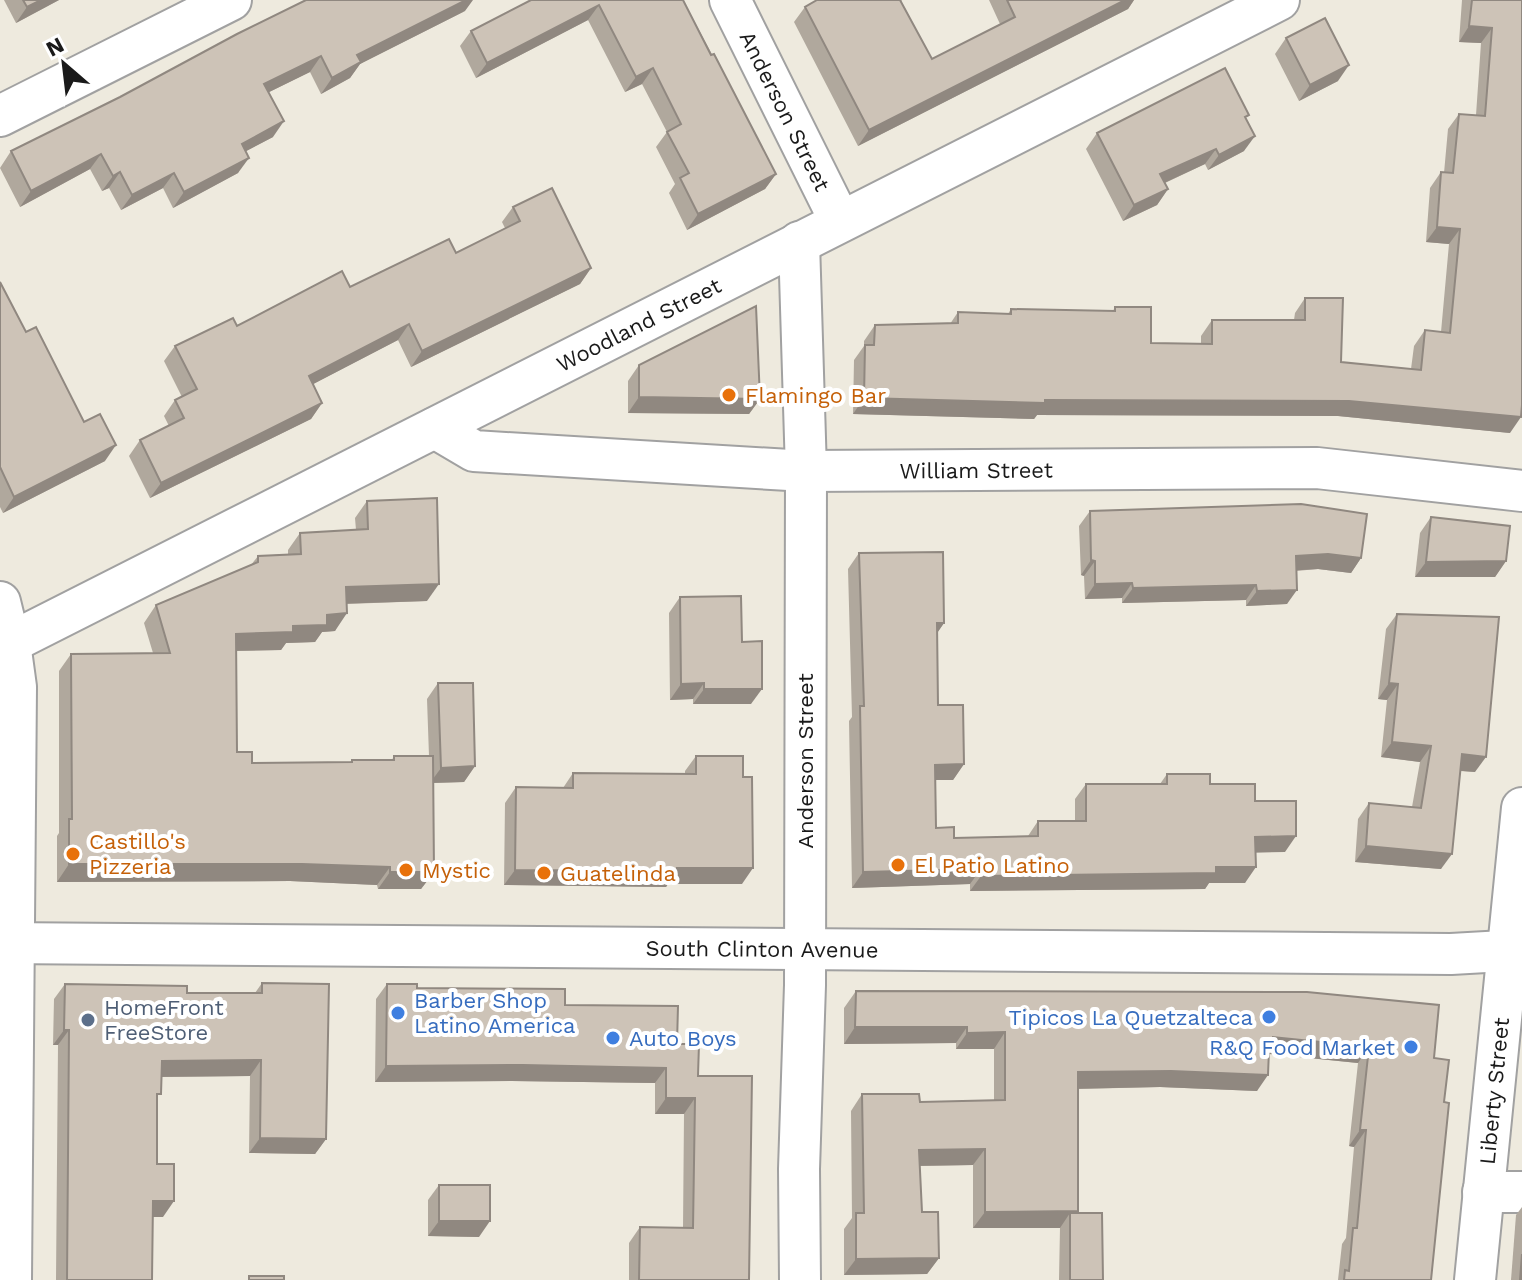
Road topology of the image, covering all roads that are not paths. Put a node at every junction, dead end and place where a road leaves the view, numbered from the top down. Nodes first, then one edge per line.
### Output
1 (231, 0) edge
2 (730, 0) edge
3 (1279, 0) edge
4 (0, 116) edge
5 (840, 221) junction
6 (799, 242) junction
7 (435, 428) junction
8 (806, 471) junction
9 (1522, 491) edge
10 (0, 602) edge
11 (5, 646) edge
12 (1522, 808) edge
13 (6, 943) edge
14 (804, 948) junction
15 (1514, 951) edge
16 (1503, 1192) edge
17 (11, 1280) edge
18 (800, 1280) edge
19 (1475, 1280) edge

1 - 4 street
2 - 5 street, Anderson Street
3 - 5 street, Woodland Street
5 - 6 street, Woodland Street
6 - 7 street, Woodland Street
6 - 8 street, Anderson Street
7 - 8 street, William Street
7 - 11 street, Woodland Street
8 - 9 street, William Street
8 - 14 street, Anderson Street
10 - 11 street
11 - 13 street
12 - 15 street, Liberty Street
13 - 14 street, South Clinton Avenue
13 - 17 street
14 - 15 street, South Clinton Avenue
14 - 18 street, Anderson Street
15 - 16 street, Liberty Street
16 - 19 street, Liberty Street

